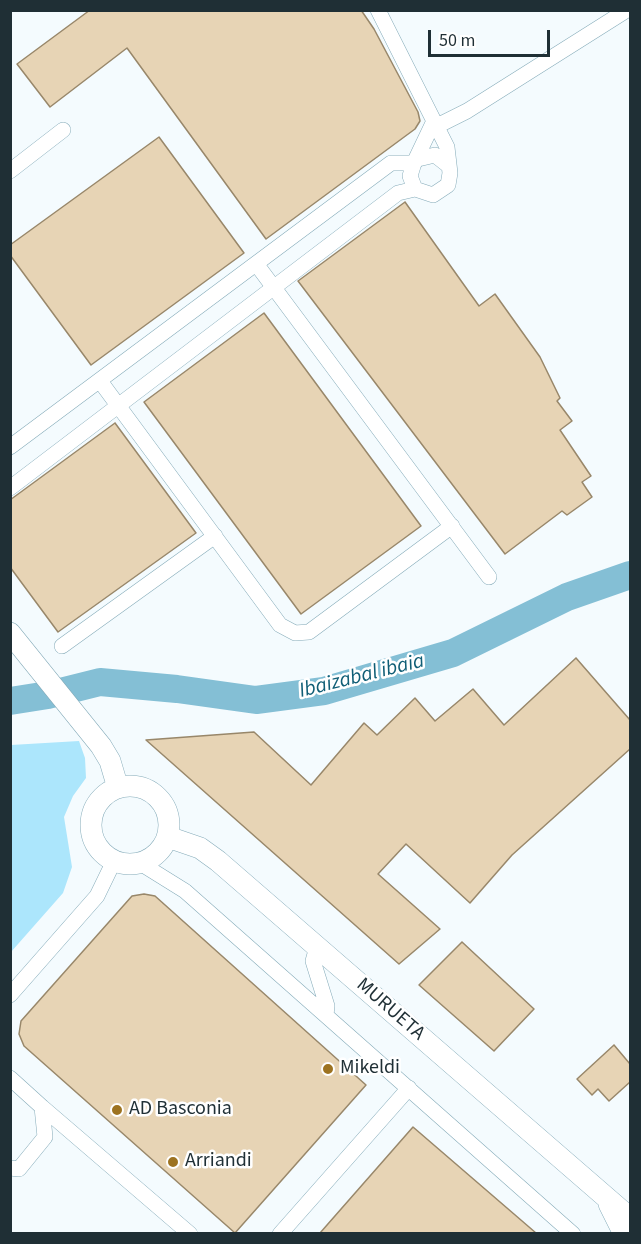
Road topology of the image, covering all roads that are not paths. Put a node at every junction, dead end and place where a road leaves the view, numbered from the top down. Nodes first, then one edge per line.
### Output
1 (378, 10) edge
2 (627, 10) edge
3 (435, 123) junction
4 (63, 130) dead end
5 (414, 163) junction
6 (449, 166) junction
7 (10, 171) edge
8 (415, 189) junction
9 (256, 265) junction
10 (275, 287) junction
11 (100, 381) junction
12 (118, 406) junction
13 (10, 447) edge
14 (10, 488) edge
15 (452, 526) junction
16 (215, 536) junction
17 (489, 577) dead end
18 (10, 633) edge
19 (62, 646) dead end
20 (118, 788) junction
21 (168, 837) junction
22 (114, 861) junction
23 (140, 863) junction
24 (316, 947) junction
25 (10, 994) edge
26 (326, 1015) junction
27 (10, 1078) edge
28 (409, 1088) junction
29 (42, 1107) junction
30 (14, 1172) edge
31 (604, 1196) junction
32 (630, 1218) edge
33 (190, 1233) edge
34 (280, 1233) edge
35 (573, 1233) edge
36 (624, 1233) edge

1 - 3 street
2 - 3 street
3 - 5 street
3 - 6 street
4 - 7 street
5 - 6 street
5 - 8 street
5 - 9 street
6 - 8 street
8 - 10 street
9 - 10 street
9 - 11 street
10 - 12 street
10 - 15 street
11 - 12 street
11 - 13 street
12 - 14 street
12 - 16 street
15 - 16 street
15 - 17 street
16 - 19 street
18 - 20 street
20 - 21 street
20 - 22 street
21 - 23 street
21 - 24 street, MURUETA
22 - 23 street
22 - 25 street
23 - 26 street
24 - 26 street
24 - 31 street, MURUETA
26 - 28 street
27 - 29 street
28 - 34 street
28 - 35 street
29 - 30 street
29 - 33 street
31 - 32 street, MURUETA
31 - 36 street, MURUETA

